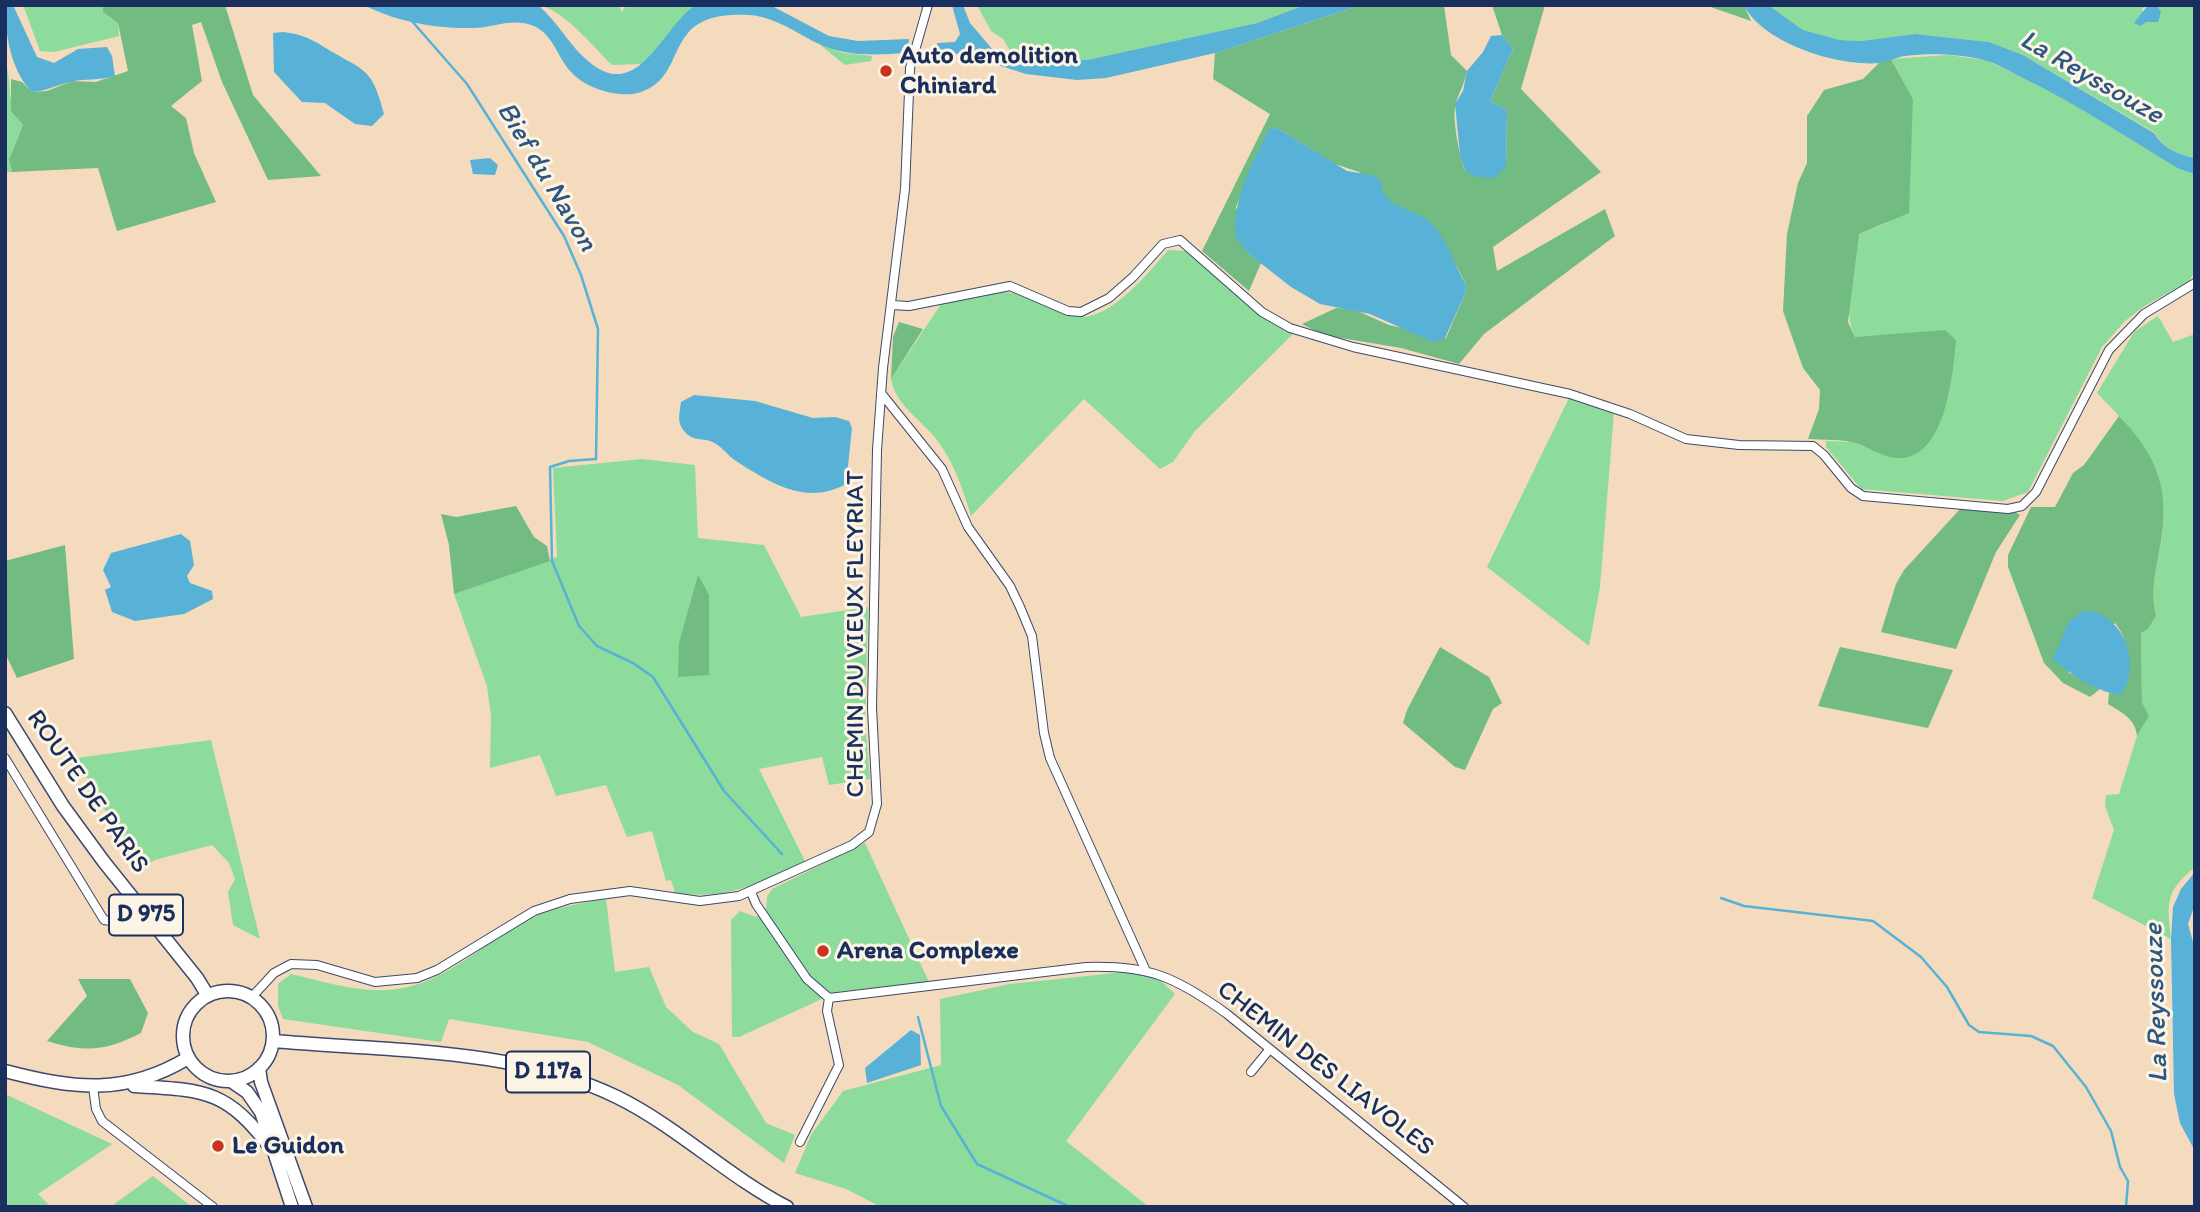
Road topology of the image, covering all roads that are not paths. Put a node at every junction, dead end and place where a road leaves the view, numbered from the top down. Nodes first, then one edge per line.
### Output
1 (928, 5) edge
2 (2195, 284) edge
3 (891, 305) junction
4 (881, 393) junction
5 (5, 713) edge
6 (5, 758) edge
7 (751, 892) junction
8 (138, 905) junction
9 (1145, 969) junction
10 (208, 996) junction
11 (251, 998) junction
12 (829, 998) junction
13 (273, 1041) junction
14 (1269, 1050) junction
15 (188, 1058) junction
16 (259, 1068) junction
17 (5, 1071) edge
18 (1251, 1072) dead end
19 (232, 1081) junction
20 (122, 1085) junction
21 (93, 1087) junction
22 (800, 1142) dead end
23 (273, 1151) junction
24 (213, 1207) edge
25 (292, 1207) edge
26 (306, 1207) edge
27 (787, 1207) edge
28 (1464, 1207) edge

1 - 3 street, CHEMIN DU VIEUX FLEYRIAT
2 - 3 street
3 - 4 street, CHEMIN DU VIEUX FLEYRIAT
4 - 7 street, CHEMIN DU VIEUX FLEYRIAT
4 - 9 street
5 - 8 main road, ROUTE DE PARIS / D 975
6 - 8 street
7 - 11 street, CHEMIN DU VIEUX FLEYRIAT
7 - 12 street
8 - 10 main road, ROUTE DE PARIS / D 975
9 - 12 street, CHEMIN DES LIAVOLES
9 - 14 street, CHEMIN DES LIAVOLES
10 - 11 main road
10 - 15 main road
11 - 13 main road
12 - 22 street
13 - 16 main road
13 - 27 main road, D 117a
14 - 18 street
14 - 28 street, CHEMIN DES LIAVOLES
15 - 19 main road
15 - 20 main road
16 - 19 main road
16 - 26 main road
17 - 21 main road
19 - 23 main road
20 - 21 main road
20 - 23 main road
21 - 24 street
23 - 25 main road

